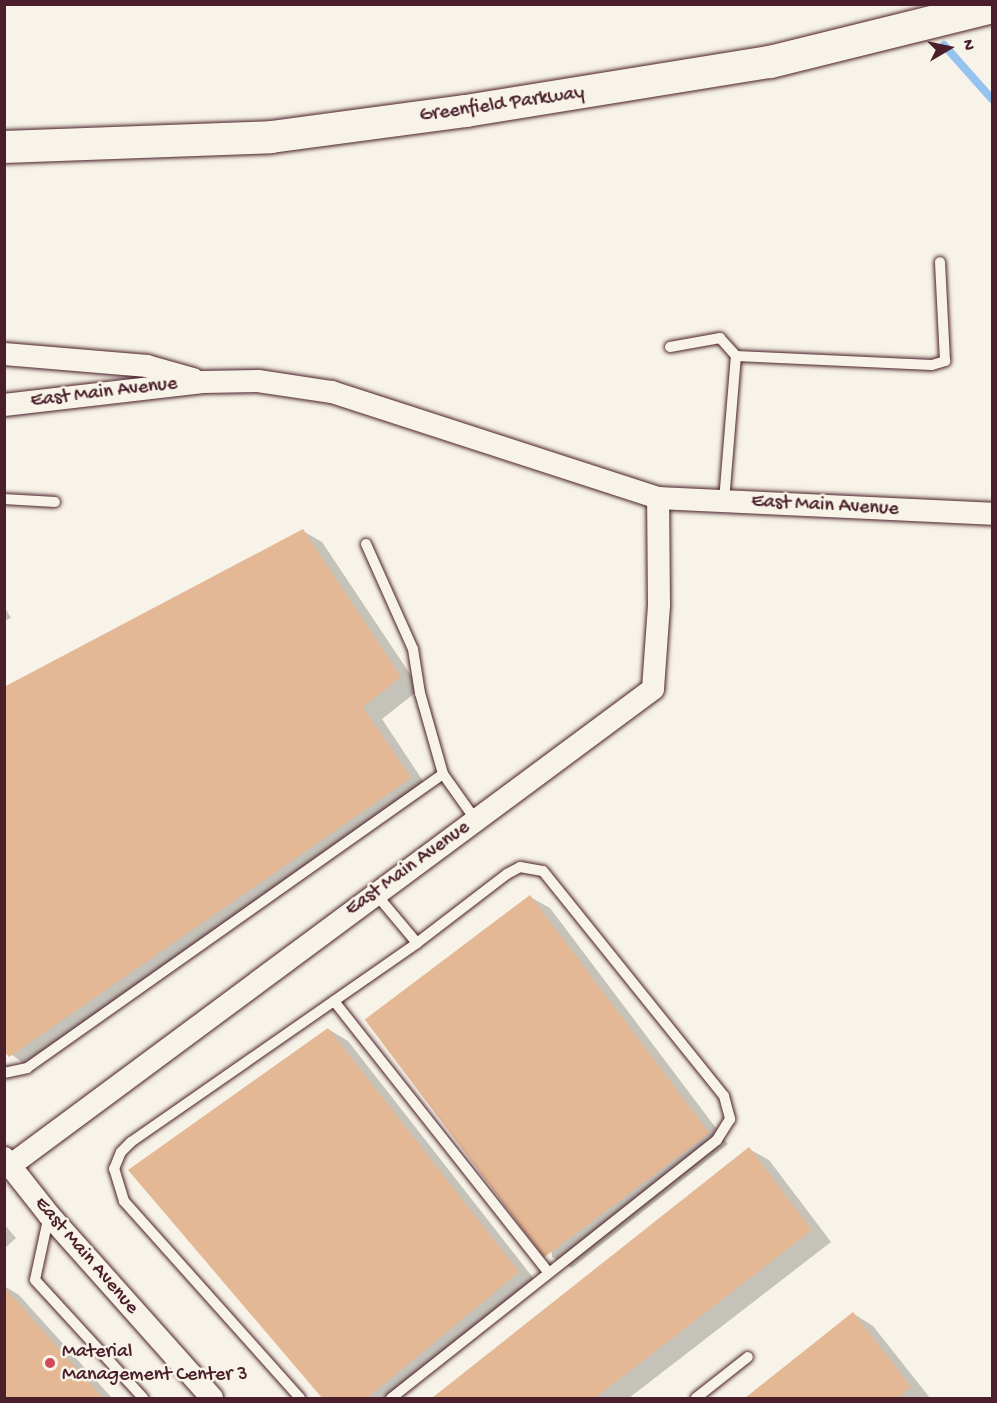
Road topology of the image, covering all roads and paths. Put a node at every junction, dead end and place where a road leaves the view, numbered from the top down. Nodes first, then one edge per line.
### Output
1 (993, 7) edge
2 (4, 147) edge
3 (939, 262) dead end
4 (670, 347) dead end
5 (4, 354) edge
6 (736, 356) junction
7 (203, 382) junction
8 (4, 405) edge
9 (658, 498) junction
10 (4, 499) edge
11 (724, 501) junction
12 (55, 502) dead end
13 (993, 514) edge
14 (366, 544) dead end
15 (443, 774) junction
16 (475, 819) junction
17 (375, 892) junction
18 (417, 943) junction
19 (334, 1001) junction
20 (4, 1073) edge
21 (8, 1162) edge
22 (49, 1215) junction
23 (547, 1271) junction
24 (748, 1358) dead end
25 (143, 1398) edge
26 (212, 1398) edge
27 (300, 1398) edge
28 (391, 1398) edge
29 (696, 1398) edge

1 - 2 main road, Greenfield Parkway
3 - 6 lane
4 - 6 lane
5 - 7 street, East Main Avenue
6 - 11 lane
7 - 8 street, East Main Avenue
7 - 9 street, East Main Avenue
9 - 11 street, East Main Avenue
9 - 16 street, East Main Avenue
10 - 12 lane
11 - 13 street, East Main Avenue
14 - 15 lane
15 - 16 lane
15 - 20 lane
16 - 17 street, East Main Avenue
17 - 18 lane
17 - 21 street, East Main Avenue
18 - 19 lane
18 - 23 lane
19 - 23 lane
19 - 27 lane
21 - 22 street, East Main Avenue
22 - 25 lane
22 - 26 street, East Main Avenue
23 - 28 lane
24 - 29 lane

